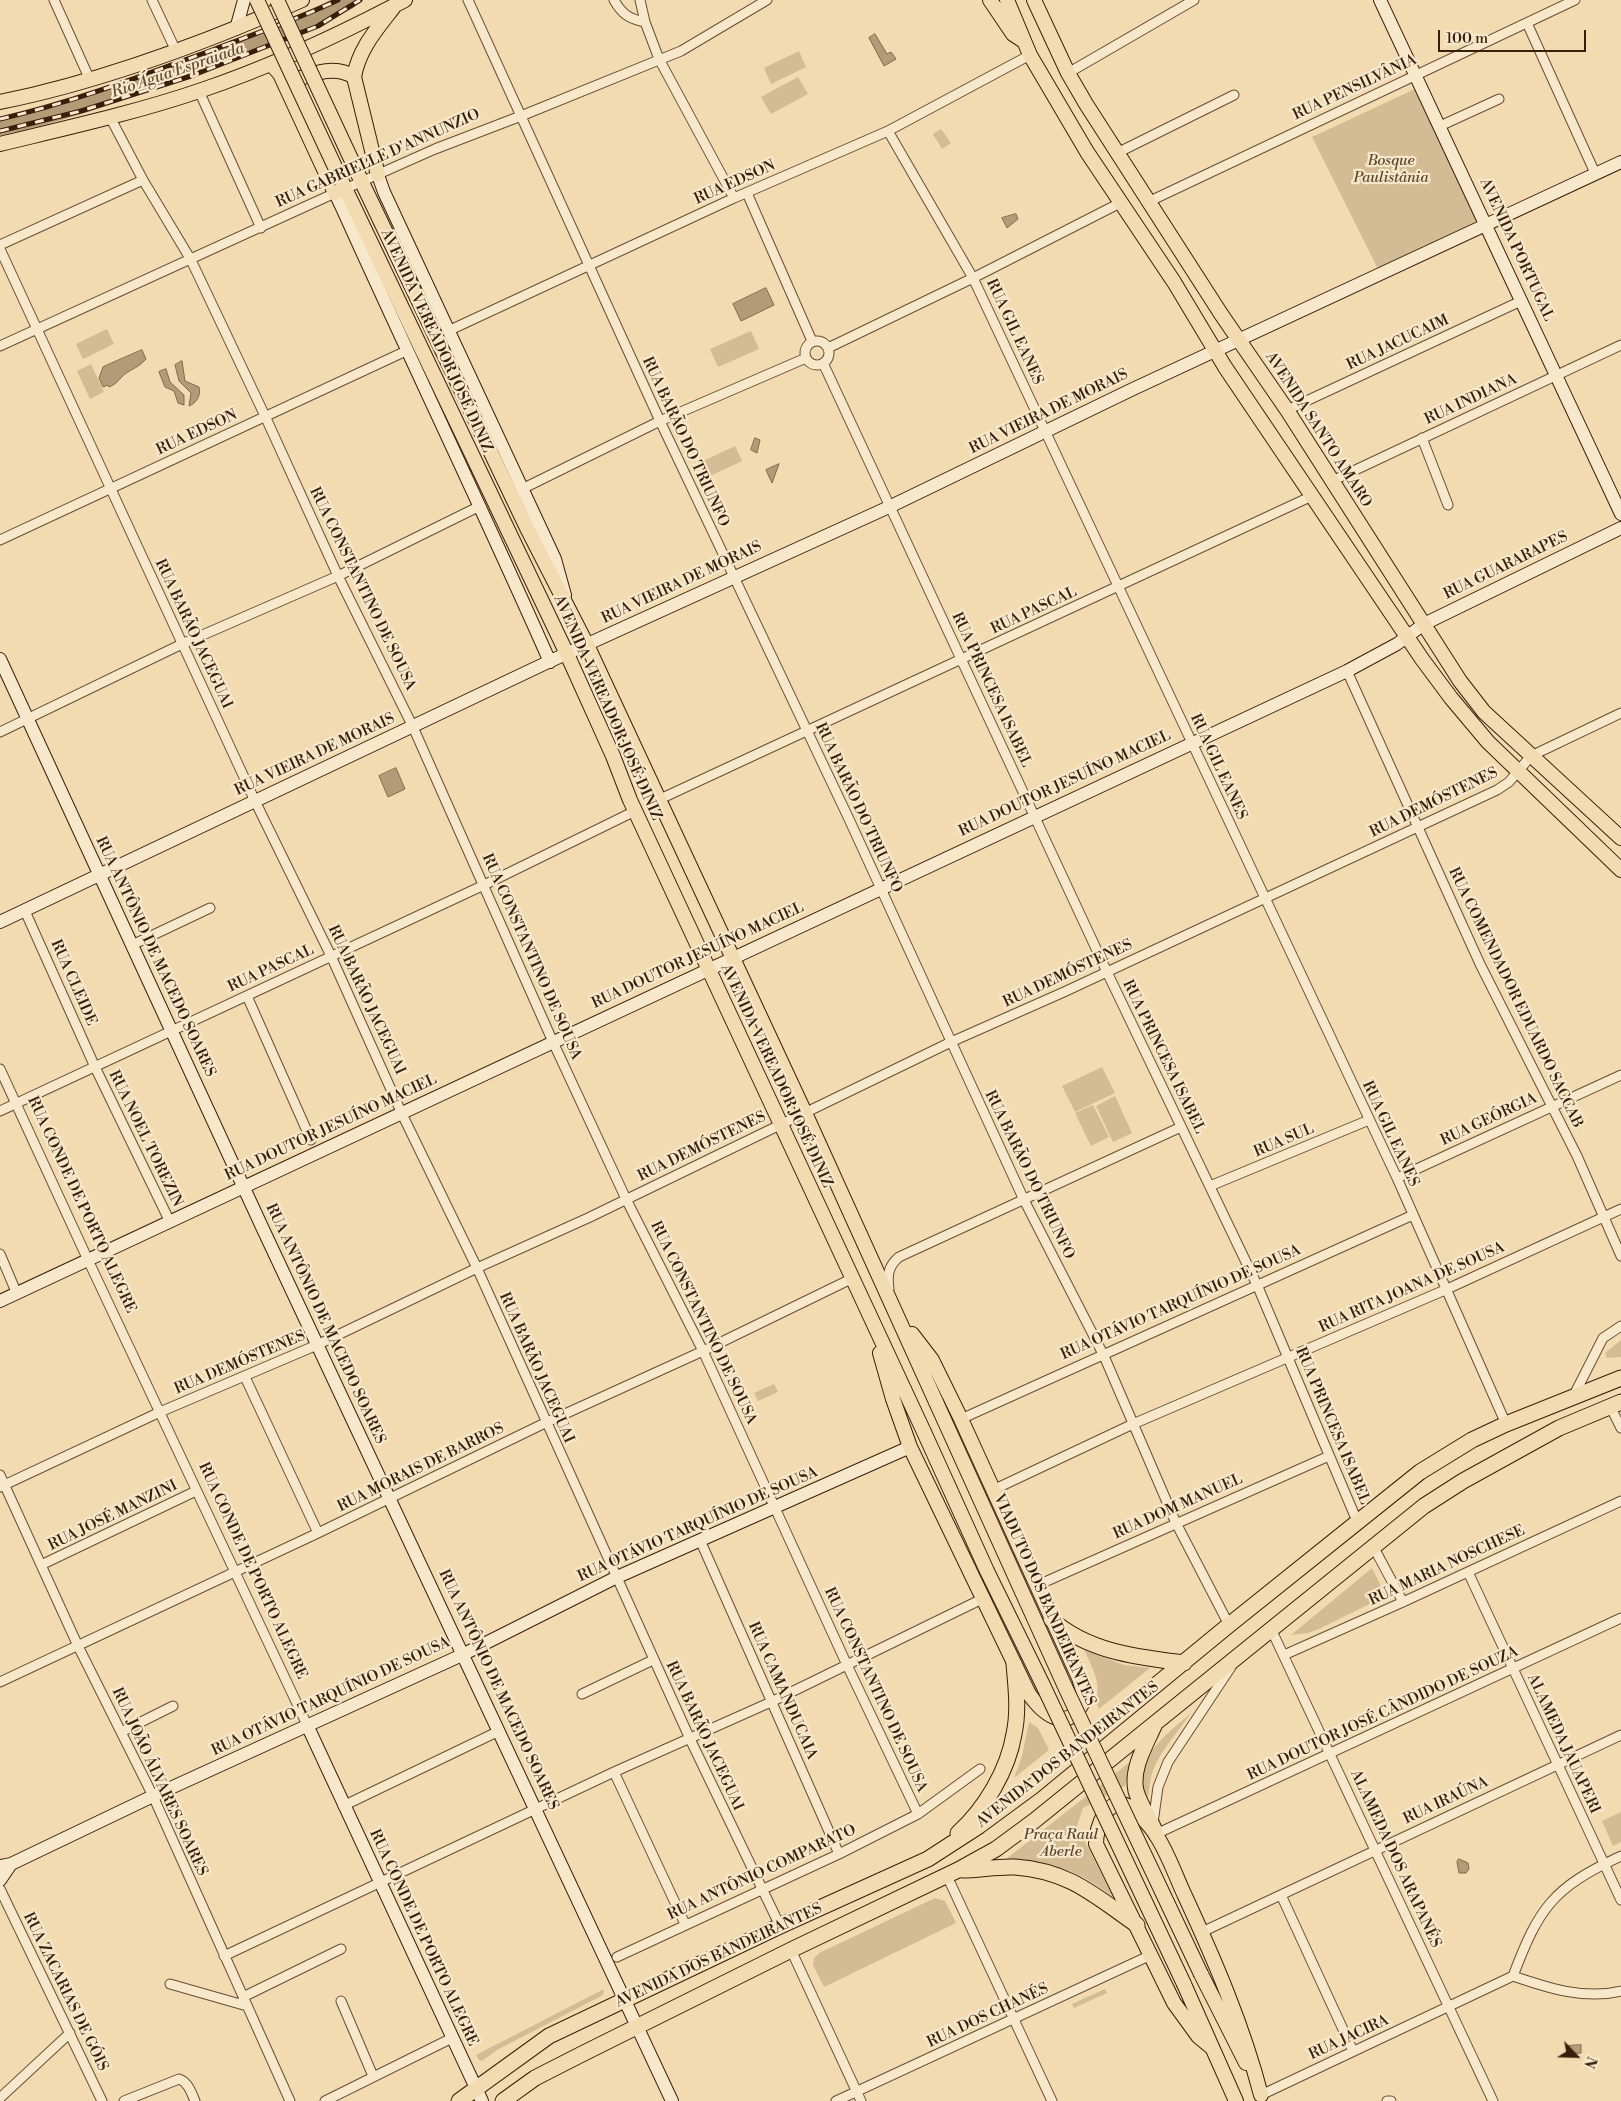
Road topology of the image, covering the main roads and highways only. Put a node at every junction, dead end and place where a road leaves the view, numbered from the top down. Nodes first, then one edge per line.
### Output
1 (248, 0) edge
2 (277, 0) edge
3 (302, 0) edge
4 (990, 0) edge
5 (1007, 0) edge
6 (1039, 1) edge
7 (401, 2) edge
8 (1025, 42) junction
9 (271, 64) junction
10 (354, 77) junction
11 (288, 90) junction
12 (0, 102) edge
13 (0, 144) edge
14 (378, 175) road end
15 (341, 188) junction
16 (1621, 838) edge
17 (1621, 870) edge
18 (896, 1314) junction
19 (879, 1338) junction
20 (1621, 1378) edge
21 (936, 1402) joint
22 (1618, 1408) edge
23 (1051, 1619) junction
24 (1184, 1663) junction
25 (1014, 1664) junction
26 (1155, 1723) junction
27 (1155, 1830) junction
28 (928, 1859) junction
29 (952, 1873) junction
30 (1137, 1926) junction
31 (1210, 2046) junction
32 (479, 2094) edge
33 (1263, 2098) edge
34 (459, 2101) edge
35 (503, 2101) edge
36 (1236, 2101) edge

1 - 15 main road, AVENIDA VEREADOR JOSÉ DINIZ, bridge
2 - 18 main road, AVENIDA VEREADOR JOSÉ DINIZ, bridge
3 - 12 main road
4 - 8 main road
5 - 8 main road
6 - 16 main road, AVENIDA SANTO AMARO
7 - 9 main road
7 - 10 main road
8 - 17 main road
9 - 11 main road
9 - 13 main road
10 - 11 main road
10 - 14 main road
11 - 15 main road
15 - 19 main road, AVENIDA VEREADOR JOSÉ DINIZ
18 - 21 main road, AVENIDA VEREADOR JOSÉ DINIZ
18 - 23 main road
19 - 25 main road
19 - 31 main road, AVENIDA VEREADOR JOSÉ DINIZ, bridge
20 - 24 highway, AVENIDA DOS BANDEIRANTES
21 - 33 main road, VIADUTO DOS BANDEIRANTES, bridge
22 - 26 highway, AVENIDA DOS BANDEIRANTES
23 - 24 highway
23 - 25 main road
24 - 28 highway, AVENIDA DOS BANDEIRANTES
25 - 28 highway
26 - 27 highway
26 - 29 highway, AVENIDA DOS BANDEIRANTES
27 - 30 main road
27 - 33 main road
28 - 32 highway, AVENIDA DOS BANDEIRANTES
29 - 30 highway
29 - 35 highway, AVENIDA DOS BANDEIRANTES
30 - 31 main road
31 - 36 main road
32 - 34 highway, AVENIDA DOS BANDEIRANTES

